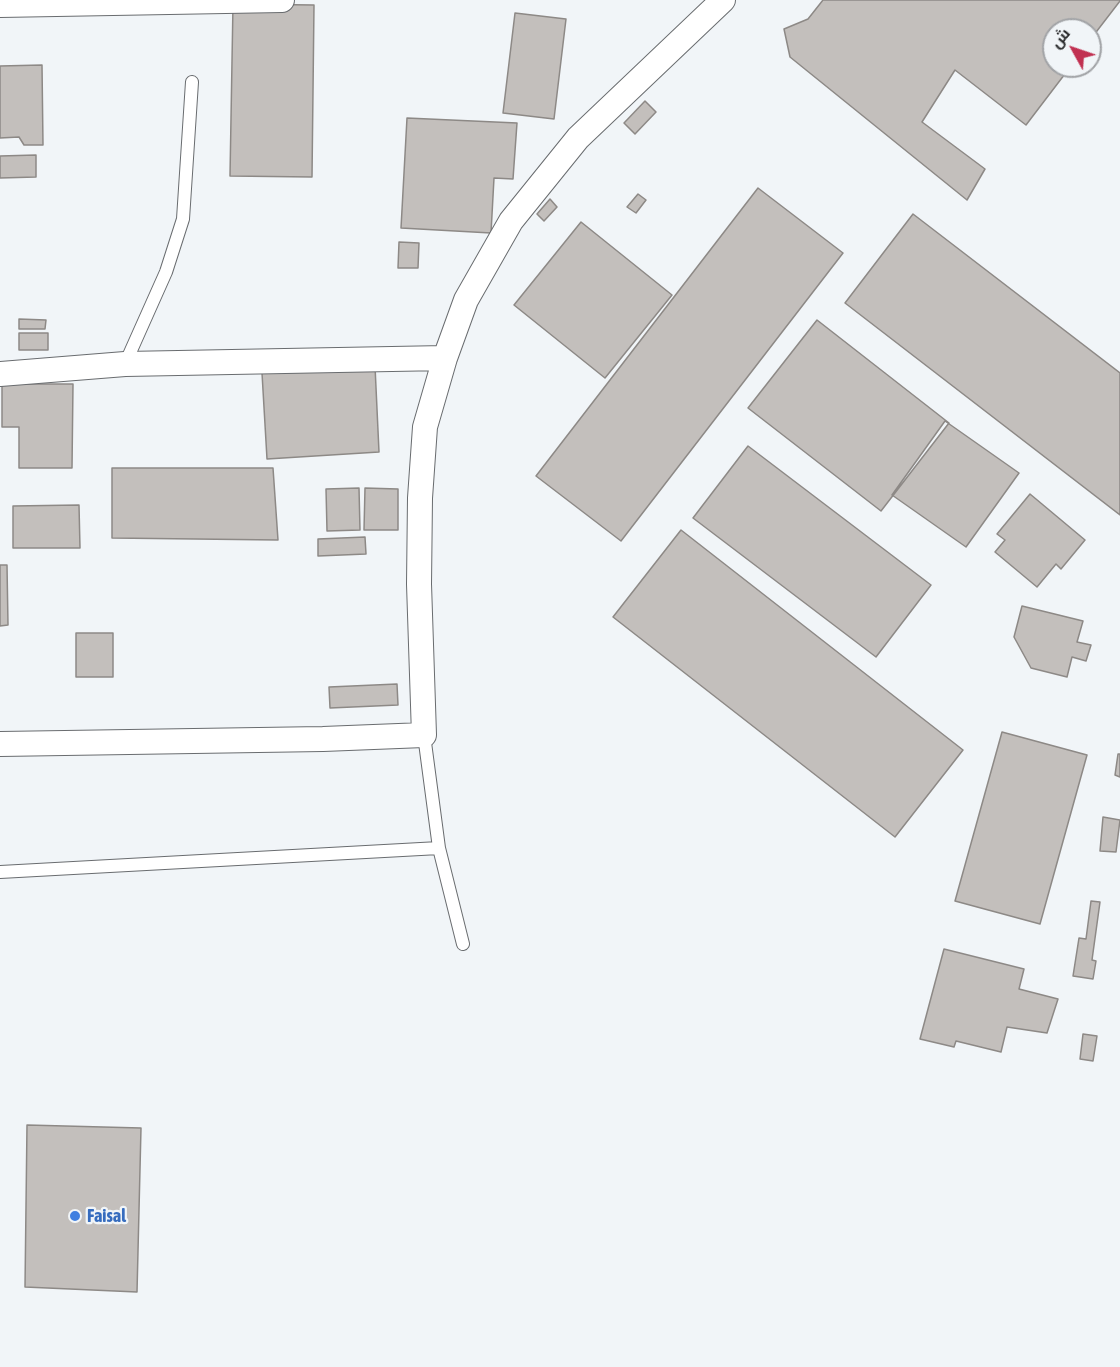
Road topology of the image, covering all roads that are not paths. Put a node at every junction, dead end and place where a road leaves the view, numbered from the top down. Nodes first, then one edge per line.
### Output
1 (282, 0) edge
2 (723, 0) edge
3 (0, 6) edge
4 (192, 82) dead end
5 (445, 358) junction
6 (125, 364) junction
7 (0, 374) edge
8 (424, 735) junction
9 (0, 744) edge
10 (439, 848) junction
11 (0, 872) edge
12 (463, 944) dead end

1 - 3 street
2 - 5 street
4 - 6 lane
5 - 6 street
5 - 8 street
6 - 7 street
8 - 9 street
8 - 10 lane
10 - 11 lane
10 - 12 lane

